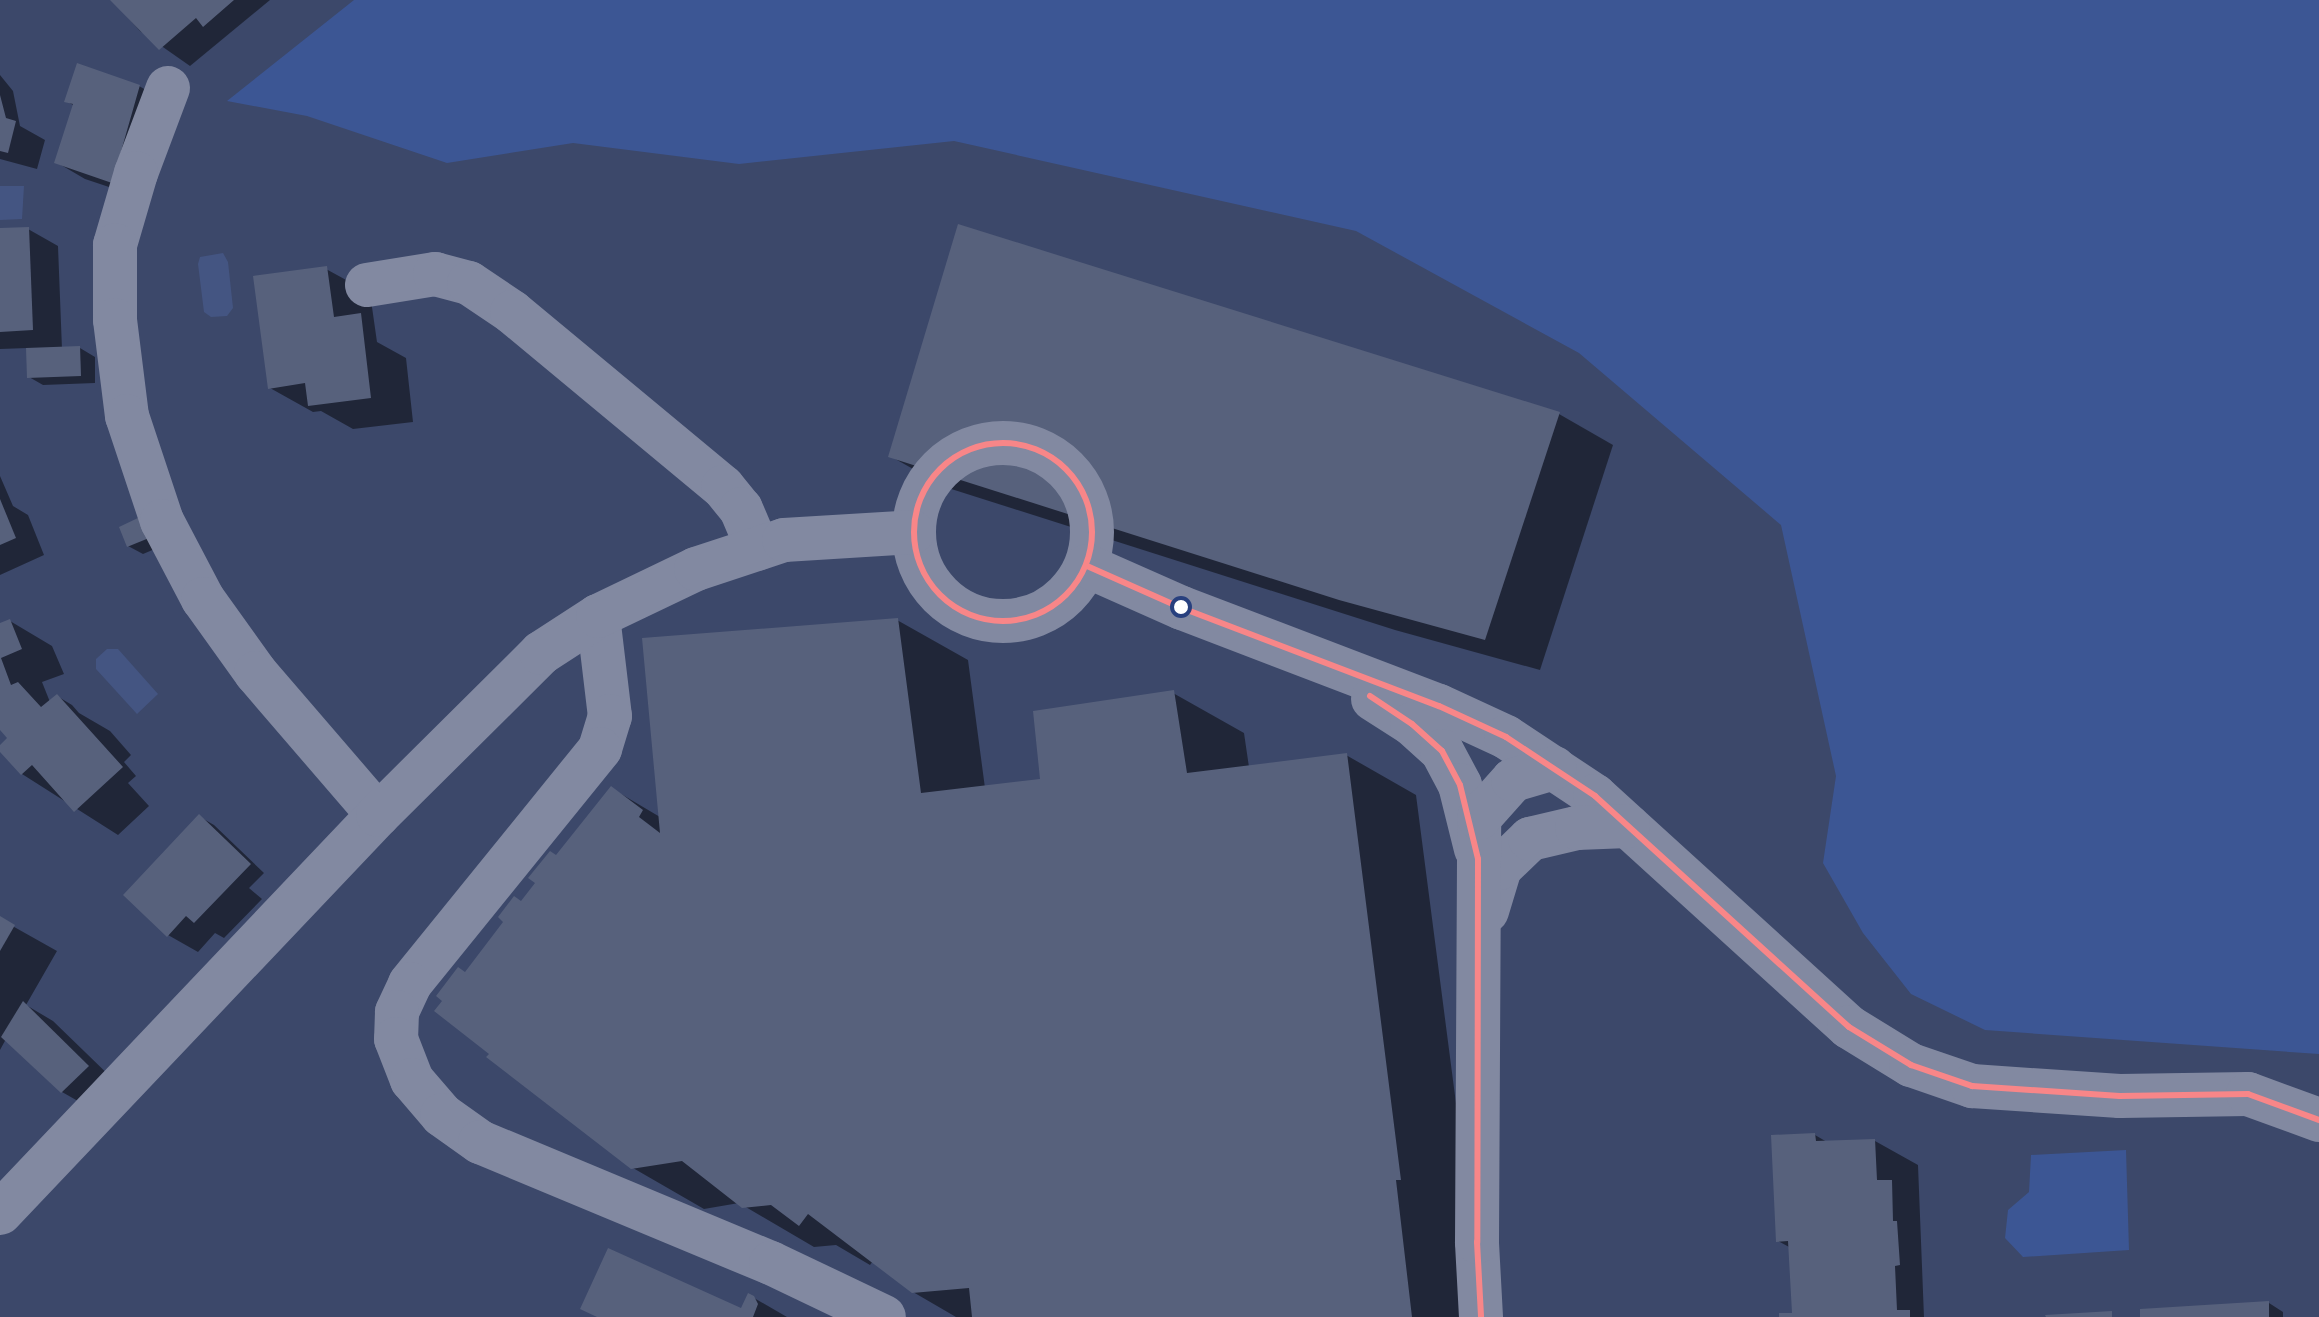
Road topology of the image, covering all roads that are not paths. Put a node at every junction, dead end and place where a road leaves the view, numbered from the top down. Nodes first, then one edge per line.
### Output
1 (168, 88) dead end
2 (367, 285) dead end
3 (913, 532) junction
4 (771, 545) junction
5 (1087, 566) junction
6 (598, 616) junction
7 (1313, 659) junction
8 (1554, 768) junction
9 (378, 815) junction
10 (1628, 826) junction
11 (1478, 859) junction
12 (1480, 934) junction
13 (2319, 1120) edge
14 (0, 1213) edge
15 (884, 1317) edge
16 (1481, 1317) edge

1 - 9 street
2 - 4 street
3 - 4 street
3 - 5 street
3 - 5 street
4 - 6 street
5 - 7 street
6 - 9 street
6 - 15 street
7 - 8 street
7 - 11 street
8 - 10 street
8 - 11 street
9 - 14 street
10 - 12 street
10 - 13 street
11 - 12 street
12 - 16 street

